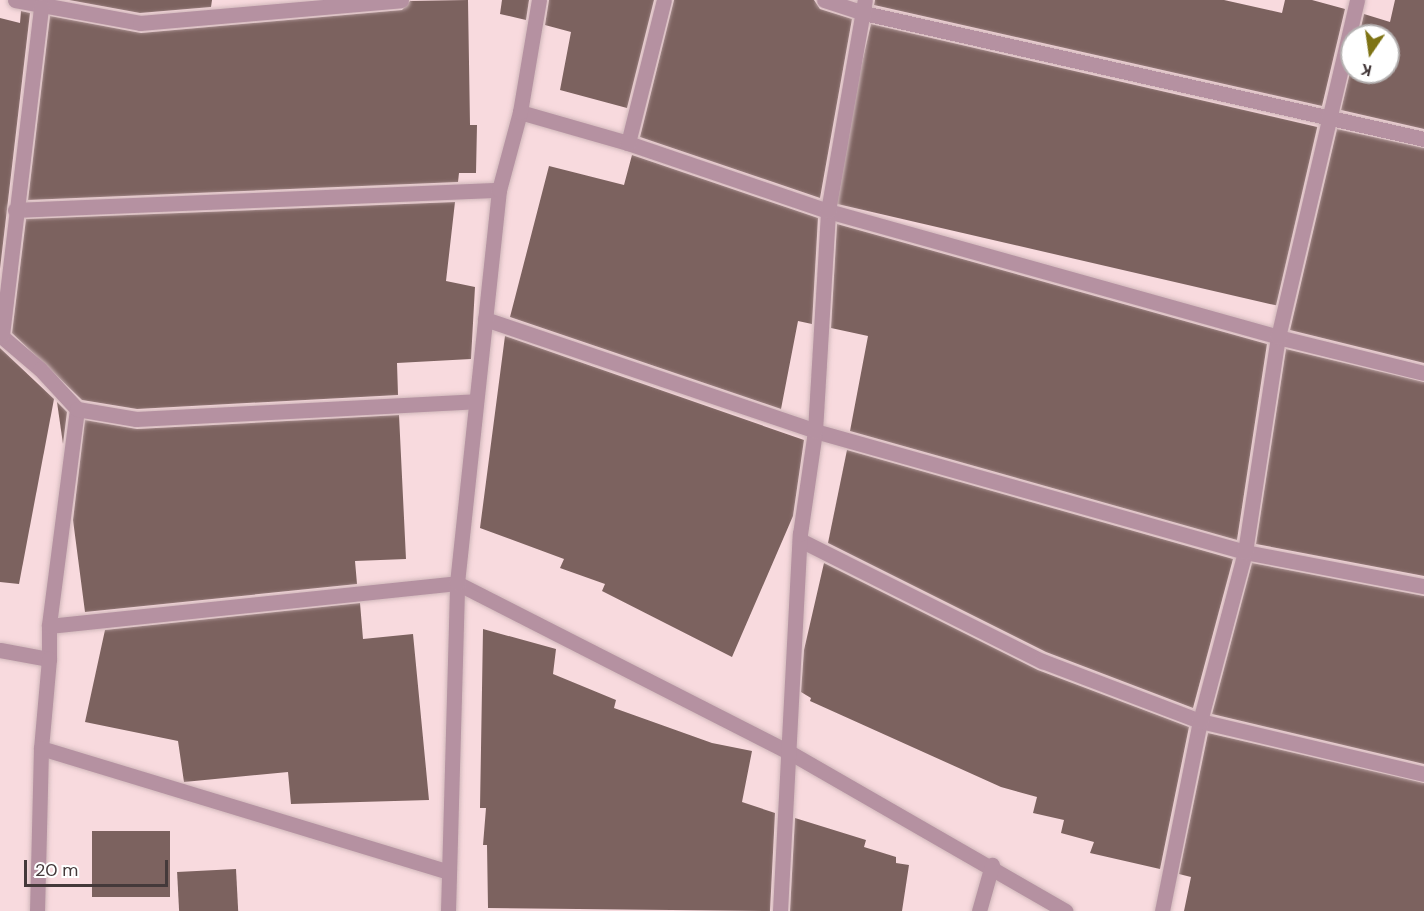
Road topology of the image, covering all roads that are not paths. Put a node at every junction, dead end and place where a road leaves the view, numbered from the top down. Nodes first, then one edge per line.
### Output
1 (15, 0) edge
2 (401, 0) edge
3 (539, 0) edge
4 (664, 0) edge
5 (824, 0) edge
6 (1357, 0) edge
7 (41, 6) junction
8 (865, 6) edge
9 (520, 112) junction
10 (1331, 116) junction
11 (1424, 139) edge
12 (628, 143) junction
13 (499, 190) junction
14 (15, 210) junction
15 (828, 211) junction
16 (485, 319) junction
17 (1, 335) edge
18 (1278, 337) junction
19 (1424, 373) edge
20 (476, 401) junction
21 (77, 409) junction
22 (815, 431) junction
23 (800, 540) junction
24 (1245, 552) junction
25 (457, 583) junction
26 (1424, 586) edge
27 (49, 626) junction
28 (0, 650) edge
29 (49, 659) junction
30 (1200, 722) junction
31 (41, 748) junction
32 (789, 752) junction
33 (1424, 774) edge
34 (992, 865) junction
35 (447, 872) junction
36 (37, 911) edge
37 (448, 911) edge
38 (780, 911) edge
39 (979, 911) edge
40 (1066, 911) edge
41 (1162, 911) edge

1 - 7 street
2 - 7 street
3 - 9 street
4 - 12 street
5 - 8 street
6 - 10 street
7 - 14 street
8 - 10 street
8 - 15 street
9 - 12 street
9 - 13 street
10 - 11 street
10 - 18 street
12 - 15 street
13 - 14 street
13 - 16 street
14 - 17 street
15 - 18 street
15 - 22 street
16 - 20 street
16 - 22 street
17 - 21 street
18 - 19 street
18 - 24 street
20 - 21 street
20 - 25 street
21 - 27 street
22 - 23 street
22 - 24 street
23 - 30 street
23 - 32 street
24 - 26 street
24 - 30 street
25 - 27 street
25 - 32 street
25 - 35 street
27 - 29 street
28 - 29 street
29 - 31 street
30 - 33 street
30 - 41 street
31 - 35 street
31 - 36 street
32 - 34 street
32 - 38 street
34 - 39 street
34 - 40 street
35 - 37 street

